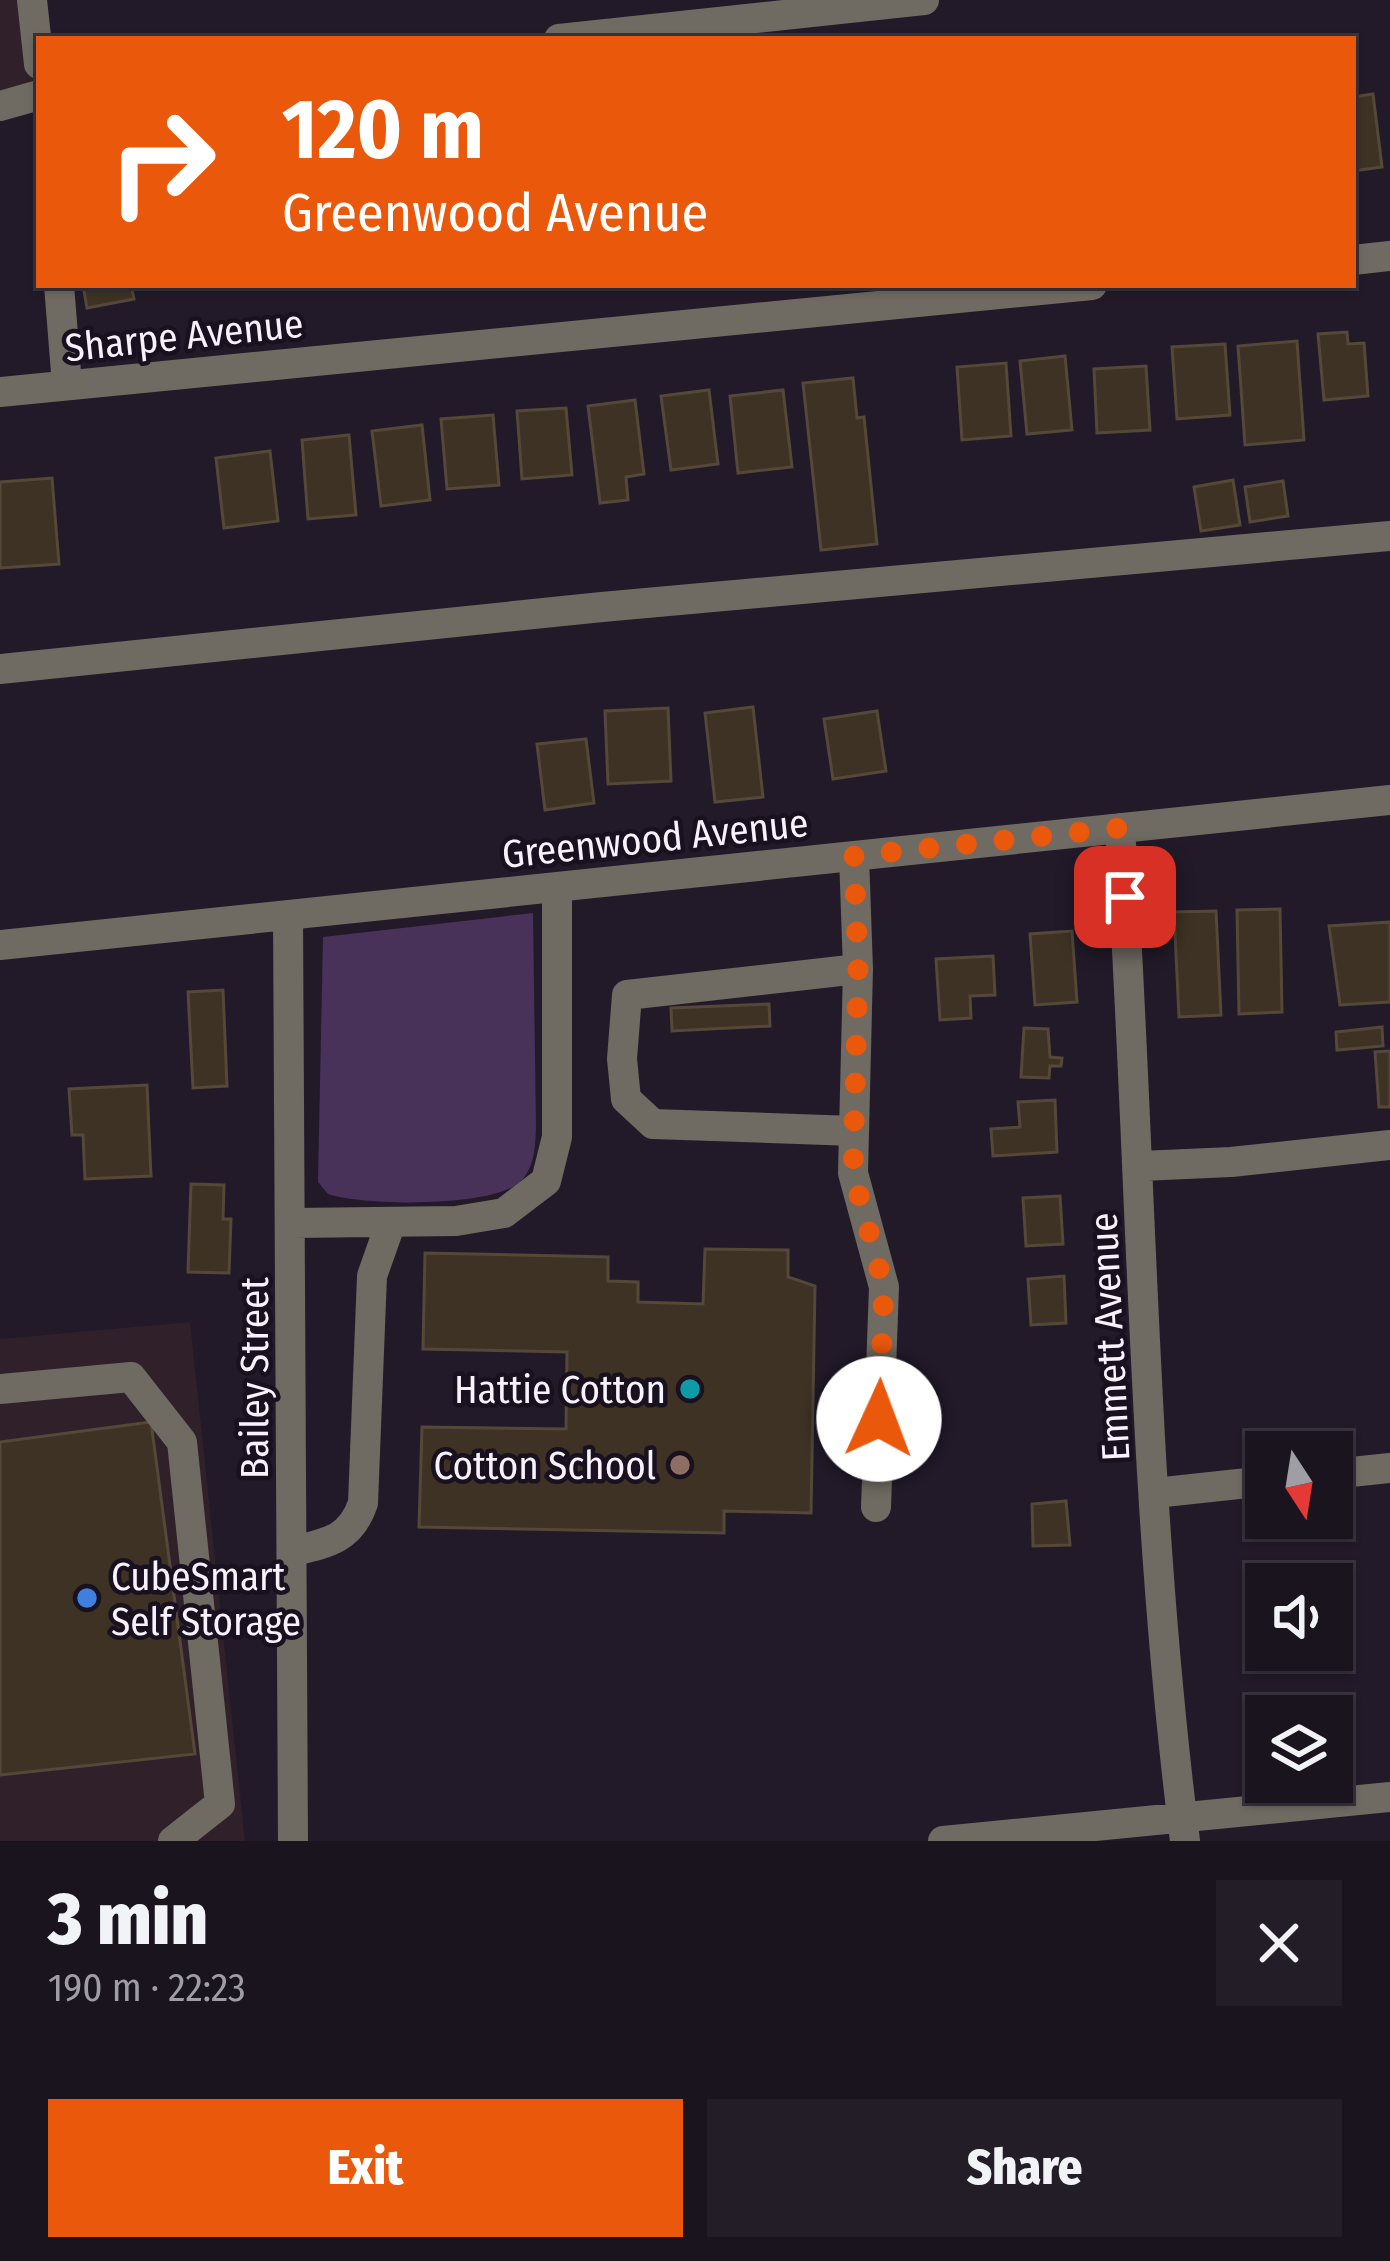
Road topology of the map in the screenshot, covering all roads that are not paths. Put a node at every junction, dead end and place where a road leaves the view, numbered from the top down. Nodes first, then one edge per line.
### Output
1 (32, 0) edge
2 (924, 0) edge
3 (587, 36) edge
4 (36, 37) edge
5 (36, 96) edge
6 (0, 106) edge
7 (1390, 256) edge
8 (1356, 260) edge
9 (58, 288) edge
10 (1062, 288) edge
11 (67, 386) junction
12 (0, 392) edge
13 (1390, 536) edge
14 (0, 669) edge
15 (1390, 800) edge
16 (1120, 828) junction
17 (854, 856) junction
18 (557, 889) junction
19 (288, 916) junction
20 (0, 945) edge
21 (858, 969) junction
22 (854, 1131) junction
23 (1390, 1145) edge
24 (1141, 1166) junction
25 (293, 1222) junction
26 (391, 1222) junction
27 (0, 1389) edge
28 (1390, 1468) edge
29 (1353, 1472) edge
30 (1245, 1483) edge
31 (1155, 1492) junction
32 (876, 1507) dead end
33 (293, 1551) junction
34 (1390, 1797) edge
35 (1183, 1829) edge
36 (173, 1841) edge
37 (293, 1841) edge
38 (943, 1841) edge

1 - 4 street
2 - 3 street
5 - 6 street
7 - 8 street
9 - 11 street
10 - 11 street, Sharpe Avenue
11 - 12 street, Sharpe Avenue
13 - 14 street
15 - 16 street, Greenwood Avenue
16 - 17 street, Greenwood Avenue
16 - 24 street, Emmett Avenue
17 - 18 street, Greenwood Avenue
17 - 21 street
18 - 19 street, Greenwood Avenue
18 - 26 street
19 - 20 street, Greenwood Avenue
19 - 25 street, Bailey Street
21 - 22 street
21 - 22 street
22 - 32 street
23 - 24 street
24 - 31 street, Emmett Avenue
25 - 26 street
25 - 33 street, Bailey Street
26 - 33 street
27 - 36 street
28 - 29 street
30 - 31 street
31 - 35 street, Emmett Avenue
33 - 37 street, Bailey Street
34 - 35 street
35 - 38 street

